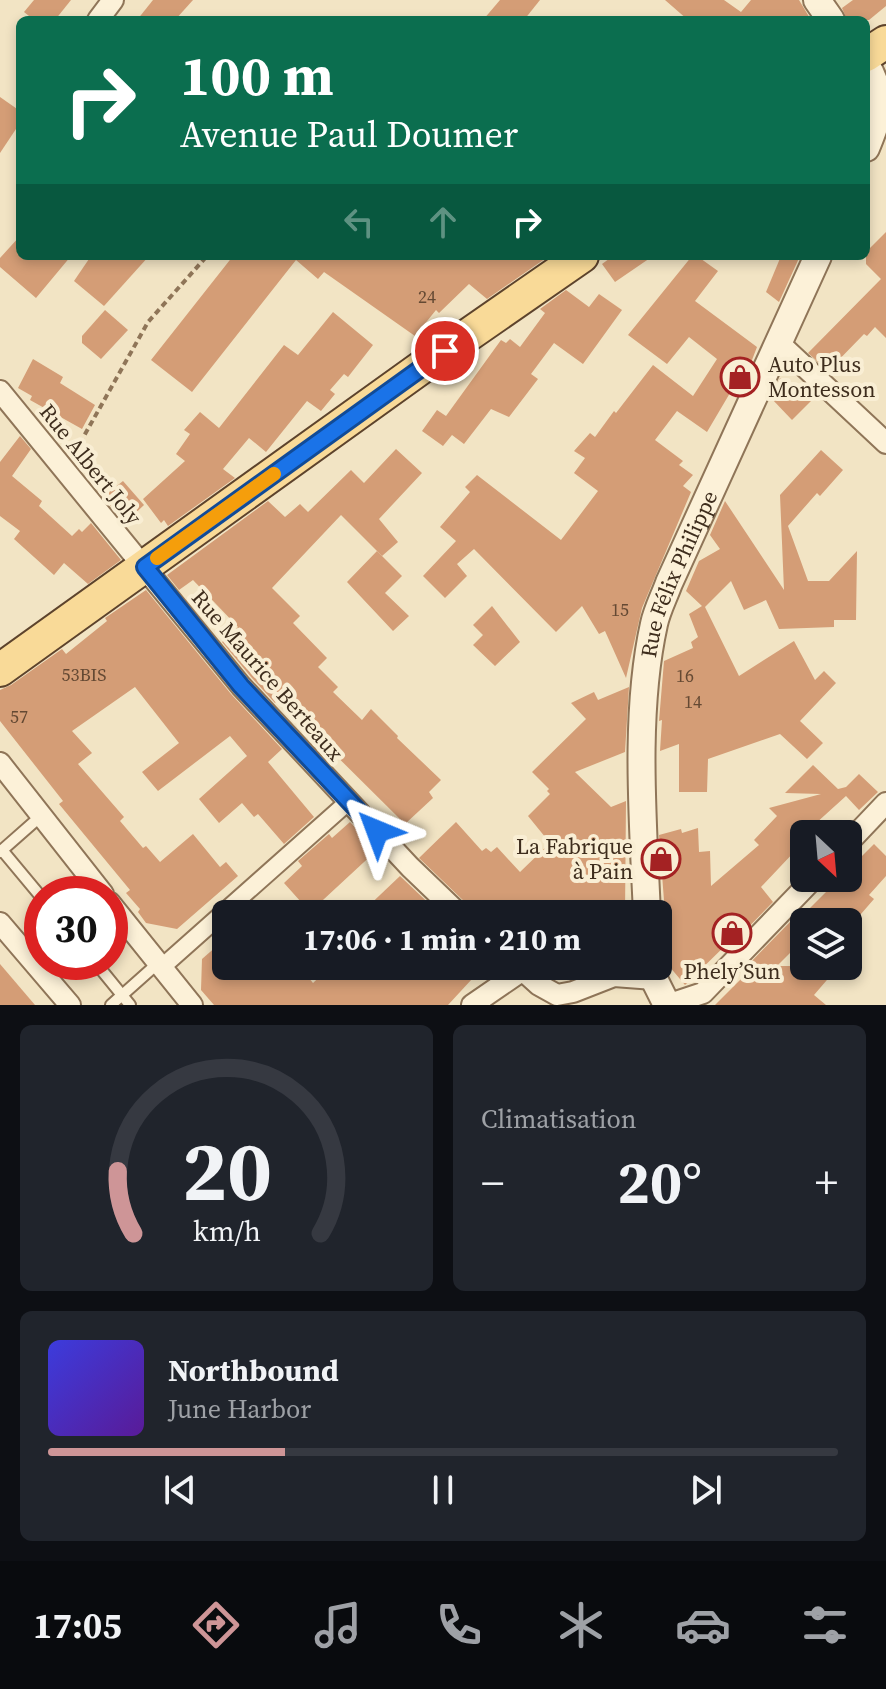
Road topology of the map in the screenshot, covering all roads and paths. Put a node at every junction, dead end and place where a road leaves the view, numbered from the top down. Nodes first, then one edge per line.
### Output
1 (870, 73) edge
2 (870, 139) edge
3 (203, 260) edge
4 (576, 260) edge
5 (816, 260) edge
6 (778, 342) junction
7 (0, 391) edge
8 (886, 443) edge
9 (63, 466) junction
10 (145, 567) junction
11 (0, 670) edge
12 (0, 763) edge
13 (348, 802) junction
14 (886, 803) edge
15 (42, 815) junction
16 (862, 828) edge
17 (1, 851) edge
18 (89, 876) edge
19 (24, 877) edge
20 (800, 892) edge
21 (445, 900) edge
22 (646, 900) edge
23 (0, 923) edge
24 (128, 926) edge
25 (159, 966) junction
26 (110, 980) edge
27 (504, 980) edge
28 (533, 980) edge
29 (604, 980) edge
30 (656, 980) edge
31 (122, 995) junction
32 (70, 1005) edge
33 (111, 1005) edge
34 (130, 1005) edge
35 (192, 1005) edge
36 (472, 1005) edge
37 (667, 1005) edge

1 - 2 street
3 - 9 path
4 - 10 main road
5 - 6 street, Rue Félix Philippe
6 - 8 street
6 - 22 street, Rue Félix Philippe
7 - 9 street, Rue Albert Joly
9 - 10 street, Rue Albert Joly
10 - 11 main road
10 - 13 street, Rue Maurice Berteaux
12 - 15 street
13 - 21 street, Rue Maurice Berteaux
13 - 25 street
14 - 16 street
15 - 17 lane
15 - 18 street
17 - 19 lane
20 - 37 street
23 - 32 street
24 - 25 street
25 - 31 lane
25 - 35 street
26 - 31 lane
27 - 36 street
28 - 29 street
30 - 37 street
31 - 33 lane
31 - 34 lane

